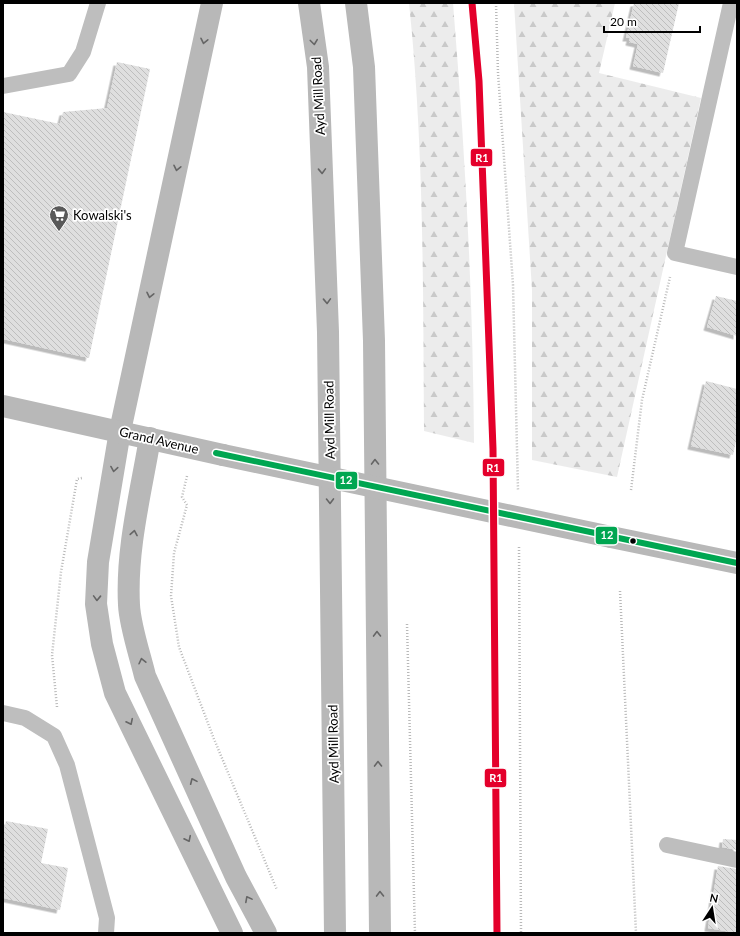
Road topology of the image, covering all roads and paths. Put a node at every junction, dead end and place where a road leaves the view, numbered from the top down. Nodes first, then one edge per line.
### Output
1 (98, 3) edge
2 (212, 3) edge
3 (309, 3) edge
4 (356, 3) edge
5 (496, 3) edge
6 (731, 3) edge
7 (3, 86) edge
8 (675, 253) junction
9 (737, 267) edge
10 (3, 406) edge
11 (120, 431) junction
12 (150, 438) junction
13 (82, 478) dead end
14 (631, 490) dead end
15 (518, 491) dead end
16 (182, 497) dead end
17 (519, 546) dead end
18 (737, 563) edge
19 (620, 591) dead end
20 (3, 713) edge
21 (54, 736) junction
22 (667, 845) dead end
23 (737, 860) edge
24 (278, 892) dead end
25 (106, 933) edge
26 (232, 933) edge
27 (266, 933) edge
28 (335, 933) edge
29 (380, 933) edge
30 (521, 933) edge
31 (636, 933) edge

1 - 7 lane
2 -> 11 main road
3 -> 28 main road, Ayd Mill Road
29 -> 4 main road
5 - 15 path
6 - 8 lane
8 - 9 lane
8 - 14 path
10 - 11 main road, Grand Avenue
11 - 12 main road, Grand Avenue
11 -> 26 main road
12 - 18 main road, Grand Avenue, bridge
27 -> 12 main road
13 - 21 path
16 - 24 path
17 - 30 path
19 - 31 path
20 - 21 lane
21 - 25 lane
22 - 23 lane

